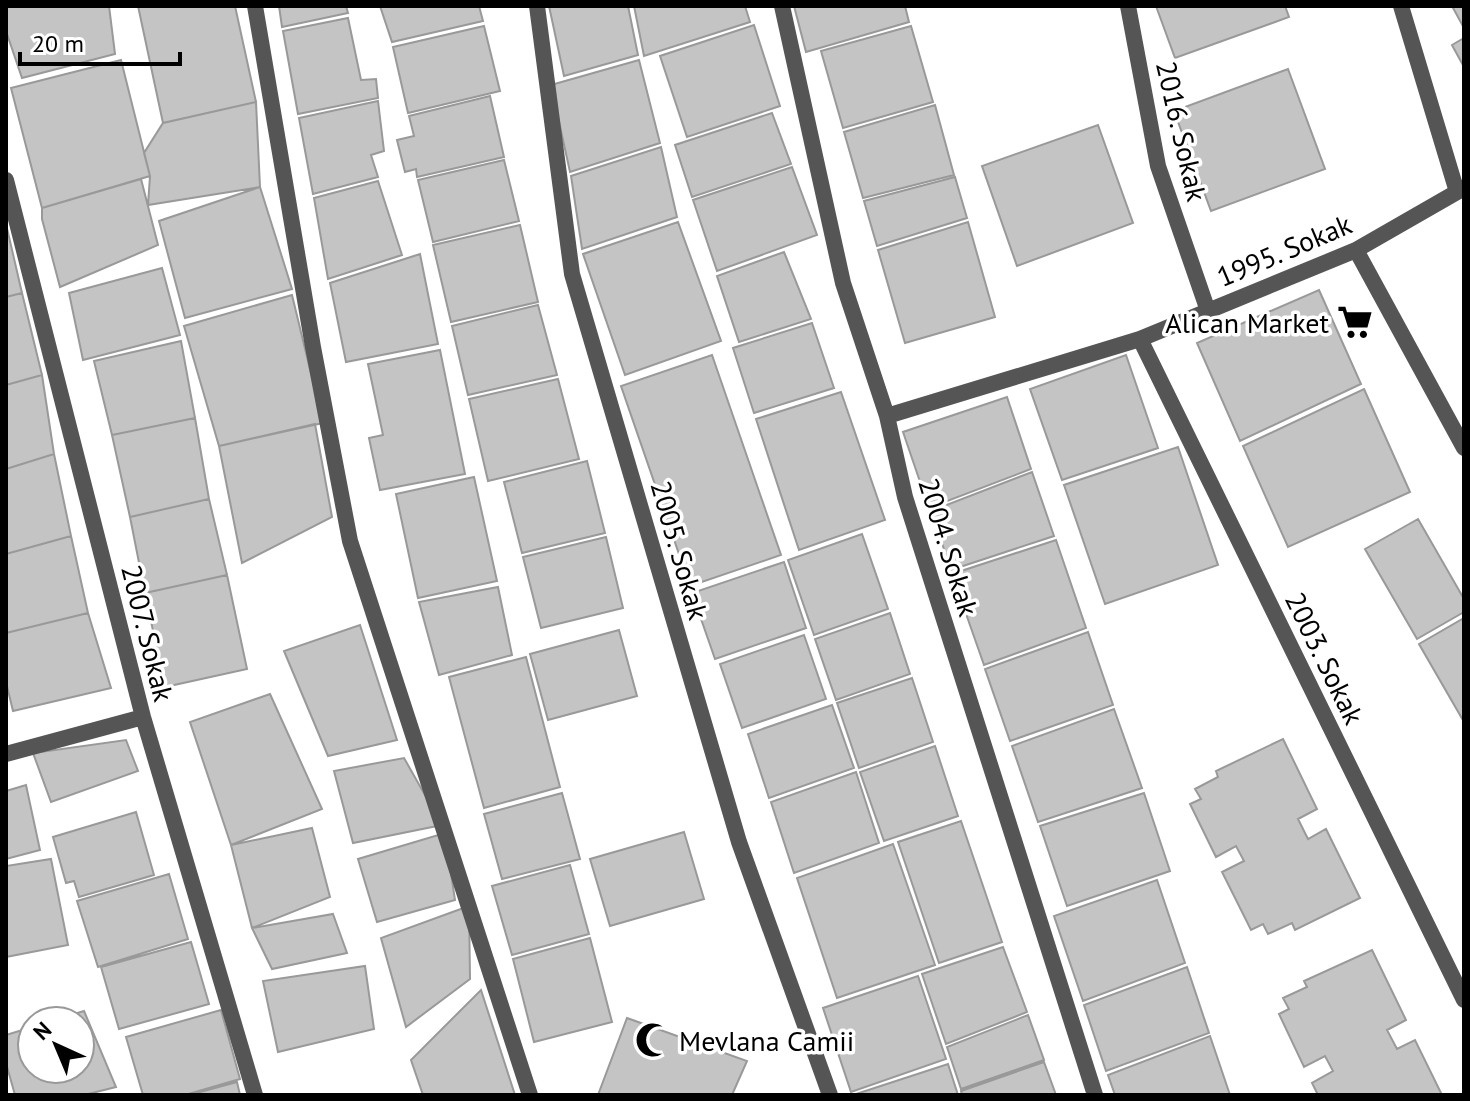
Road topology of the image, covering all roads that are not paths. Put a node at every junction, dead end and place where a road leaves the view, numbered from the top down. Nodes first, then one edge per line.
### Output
1 (255, 6) edge
2 (537, 6) edge
3 (782, 6) edge
4 (1128, 6) edge
5 (1401, 6) edge
6 (6, 180) edge
7 (1461, 190) edge
8 (1356, 250) junction
9 (1208, 311) junction
10 (1140, 339) junction
11 (887, 416) junction
12 (1464, 448) edge
13 (143, 717) junction
14 (6, 754) edge
15 (1464, 1000) edge
16 (255, 1095) edge
17 (530, 1095) edge
18 (830, 1095) edge
19 (1095, 1095) edge

1 - 17 street
2 - 18 street, 2005. Sokak
3 - 11 street, 2004. Sokak
4 - 9 street, 2016. Sokak
5 - 7 street
6 - 13 street, 2007. Sokak
7 - 8 street, 1995. Sokak
8 - 9 street, 1995. Sokak
8 - 12 street
9 - 10 street, 1995. Sokak
10 - 11 street, 1995. Sokak
10 - 15 street, 2003. Sokak
11 - 19 street, 2004. Sokak
13 - 14 street
13 - 16 street, 2007. Sokak

